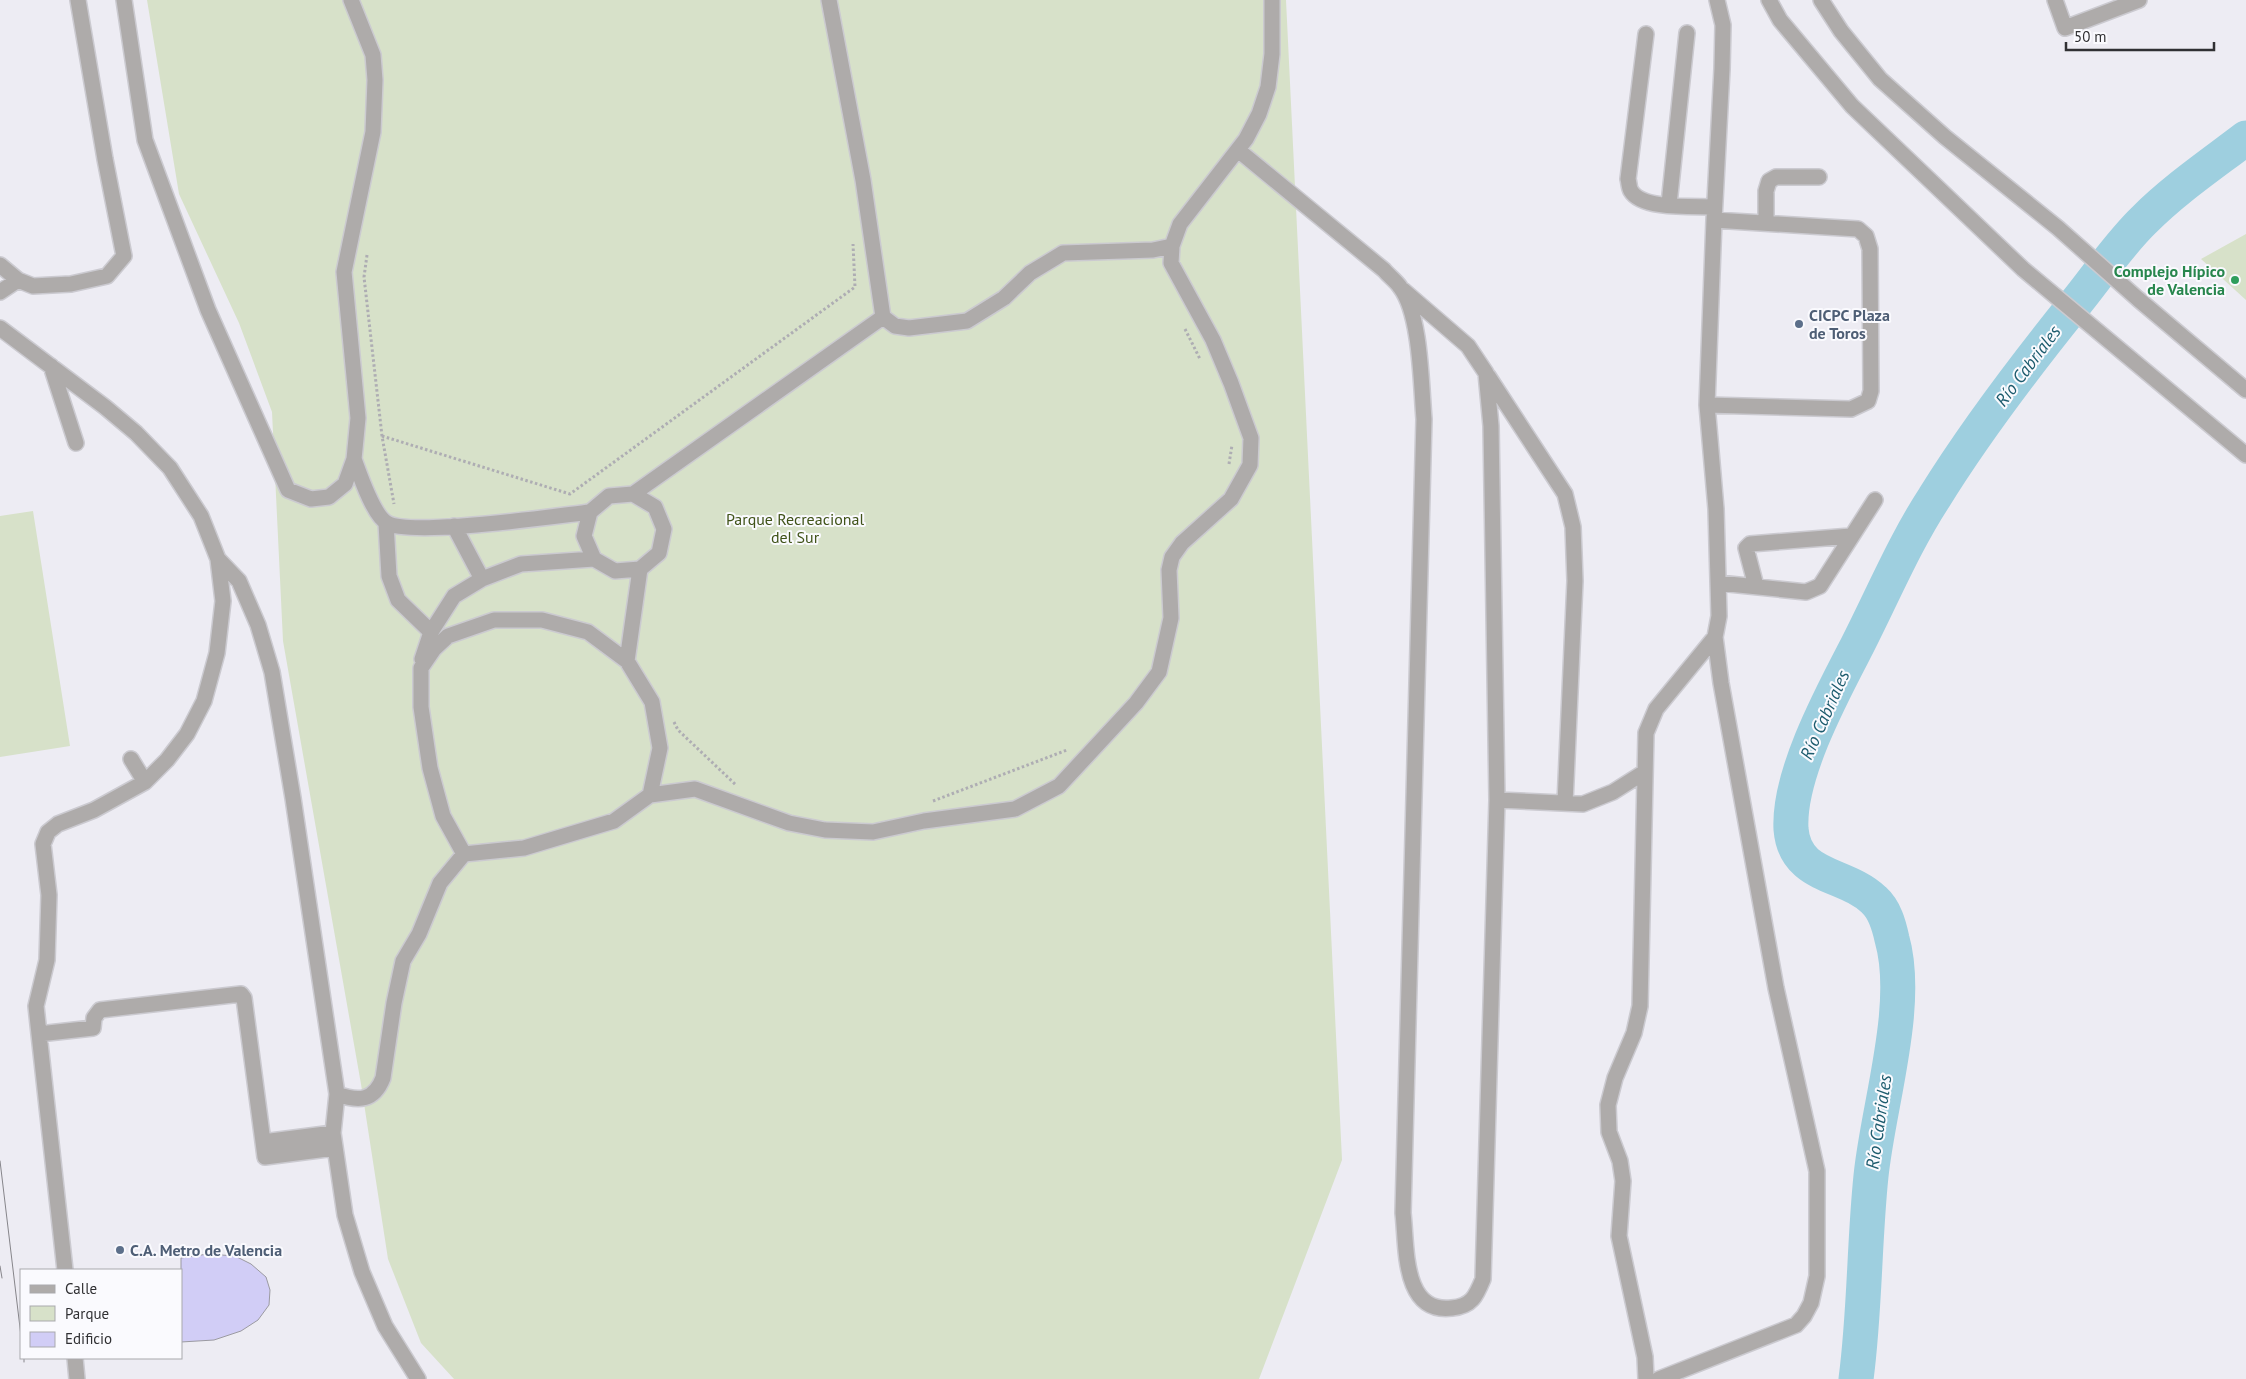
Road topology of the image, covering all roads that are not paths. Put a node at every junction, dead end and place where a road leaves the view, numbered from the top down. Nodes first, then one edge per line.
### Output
1 (78, 0) edge
2 (124, 0) edge
3 (351, 0) edge
4 (829, 0) edge
5 (1272, 0) edge
6 (1717, 0) edge
7 (1769, 0) edge
8 (1820, 0) edge
9 (2055, 0) edge
10 (2139, 0) edge
11 (1687, 33) dead end
12 (1646, 34) dead end
13 (1238, 150) junction
14 (1820, 177) dead end
15 (1668, 204) junction
16 (1714, 213) junction
17 (1766, 223) junction
18 (1172, 246) junction
19 (0, 265) edge
20 (18, 280) junction
21 (1401, 288) junction
22 (0, 292) edge
23 (883, 317) junction
24 (0, 328) edge
25 (51, 366) junction
26 (1486, 373) junction
27 (2246, 390) edge
28 (1707, 405) junction
29 (76, 443) dead end
30 (2246, 455) edge
31 (354, 459) junction
32 (633, 494) junction
33 (1875, 500) dead end
34 (590, 512) junction
35 (392, 525) junction
36 (454, 526) junction
37 (1851, 536) junction
38 (218, 559) junction
39 (594, 559) junction
40 (640, 570) junction
41 (482, 579) junction
42 (1719, 582) junction
43 (1756, 586) junction
44 (430, 632) junction
45 (1715, 637) junction
46 (626, 661) junction
47 (422, 668) junction
48 (131, 760) dead end
49 (1643, 773) junction
50 (145, 782) junction
51 (650, 795) junction
52 (1497, 800) junction
53 (1565, 803) junction
54 (464, 854) junction
55 (39, 1034) junction
56 (337, 1094) junction
57 (334, 1140) junction
58 (65, 1269) edge
59 (75, 1359) edge
60 (78, 1379) edge
61 (418, 1379) edge
62 (1646, 1379) edge
63 (1659, 1379) edge

1 - 20 street
2 - 31 street
3 - 31 street
4 - 23 street
5 - 13 street
6 - 16 street
7 - 30 street
8 - 27 street
9 - 10 street
11 - 15 street
12 - 15 street
13 - 18 street
13 - 21 street
14 - 17 street
15 - 16 street
16 - 17 street
16 - 28 street
17 - 28 street
18 - 23 street
18 - 51 street
19 - 20 street
20 - 22 street
21 - 26 street
21 - 52 street
23 - 32 street
24 - 25 street
25 - 29 street
25 - 38 street
26 - 52 street
26 - 53 street
28 - 42 street
31 - 35 street
32 - 34 street
32 - 40 street
33 - 37 street
34 - 36 street
34 - 39 street
35 - 36 street
35 - 44 street
36 - 41 street
37 - 43 street
37 - 43 street
38 - 50 street
38 - 56 street
39 - 40 street
39 - 41 street
40 - 46 street
41 - 44 street
42 - 43 street
42 - 45 street
44 - 47 street
45 - 49 street
45 - 63 street
46 - 47 street
46 - 51 street
47 - 54 street
48 - 50 street
49 - 53 street
49 - 62 street
50 - 55 street
51 - 54 street
52 - 53 street
54 - 56 street
55 - 57 street
55 - 58 street
56 - 57 street
57 - 61 street
59 - 60 street

